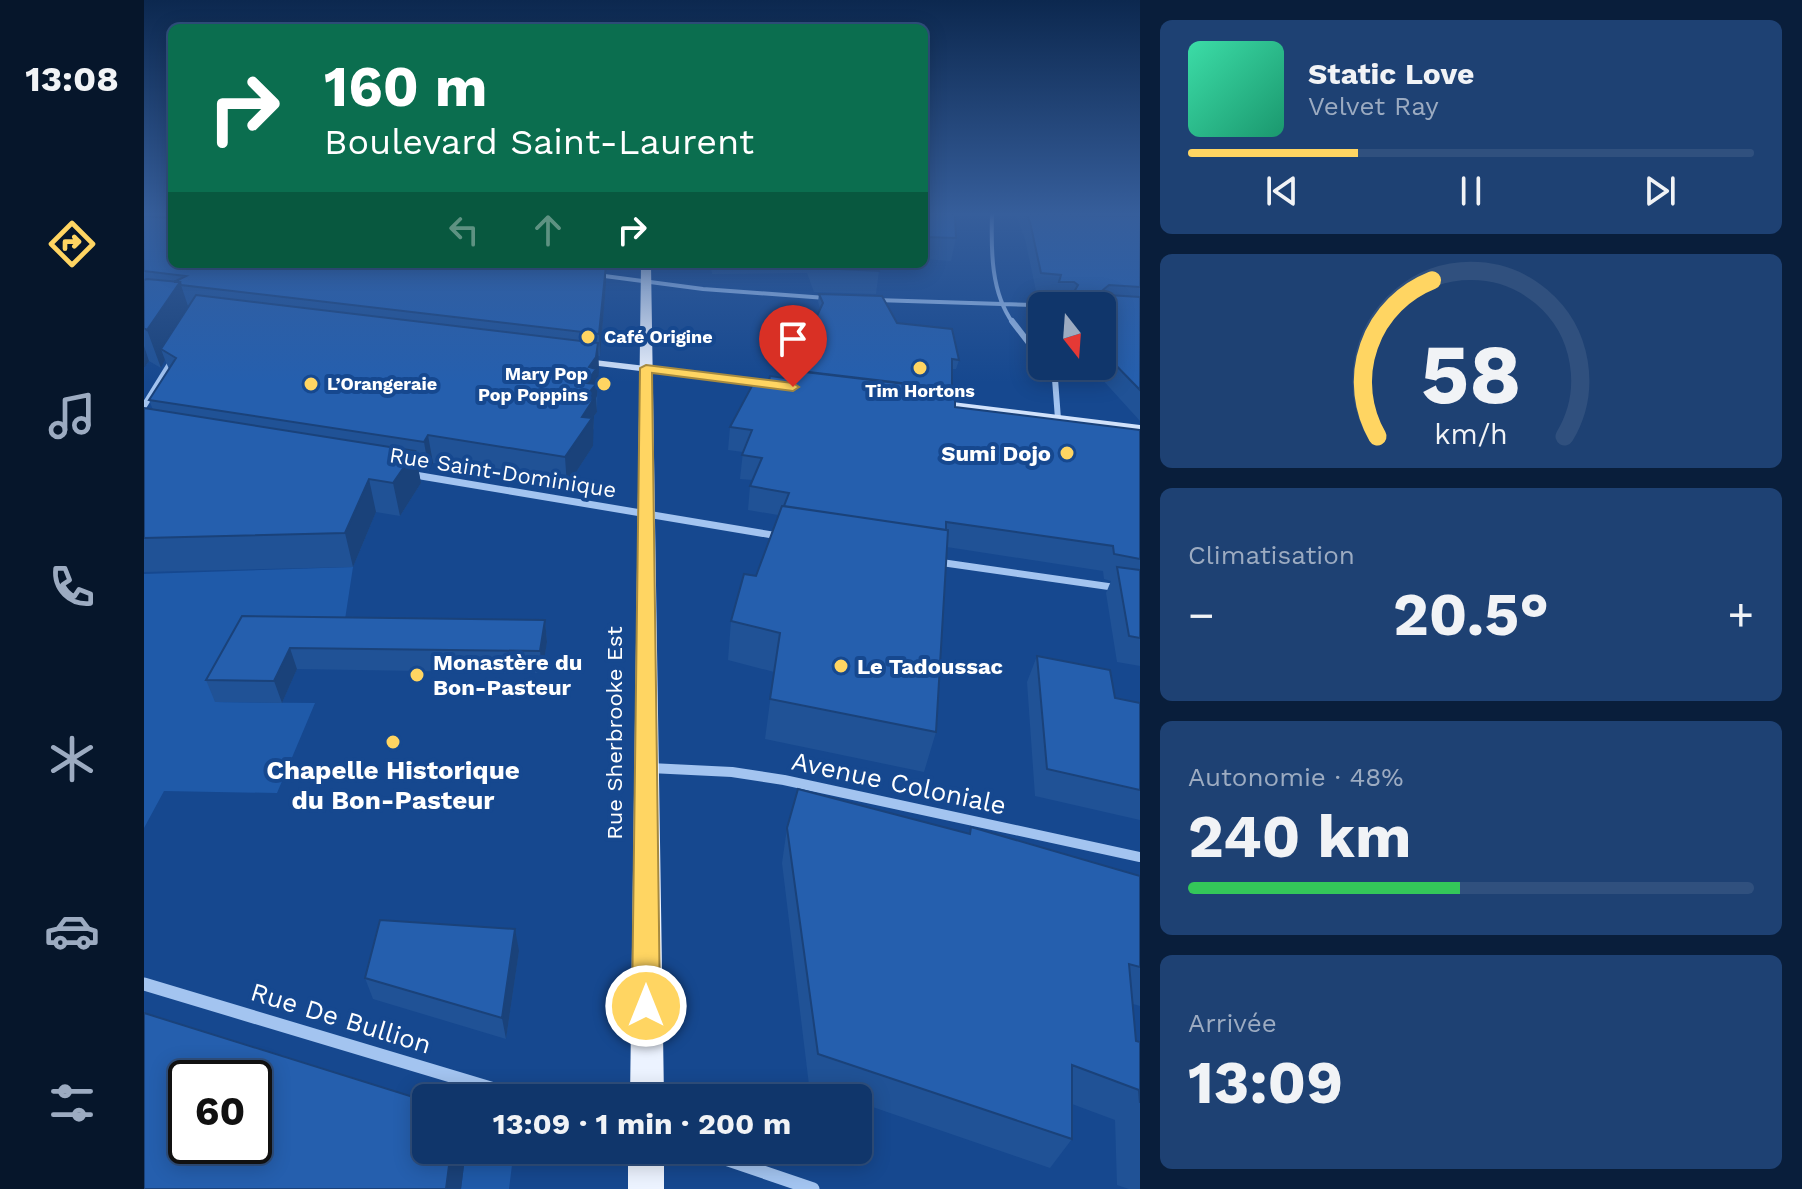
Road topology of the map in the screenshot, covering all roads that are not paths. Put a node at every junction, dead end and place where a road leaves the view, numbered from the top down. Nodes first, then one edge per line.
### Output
1 (646, 270) edge
2 (998, 270) edge
3 (593, 275) edge
4 (647, 282) junction
5 (837, 299) edge
6 (866, 299) edge
7 (1001, 303) junction
8 (1028, 304) edge
9 (1028, 342) edge
10 (176, 355) edge
11 (571, 360) edge
12 (646, 368) junction
13 (1055, 380) edge
14 (808, 388) edge
15 (929, 403) edge
16 (144, 406) edge
17 (1058, 419) junction
18 (1140, 429) edge
19 (395, 472) edge
20 (646, 513) junction
21 (795, 540) edge
22 (926, 560) edge
23 (1140, 591) edge
24 (646, 768) junction
25 (1140, 857) edge
26 (144, 984) edge
27 (477, 1084) edge
28 (647, 1084) edge
29 (646, 1164) edge
30 (740, 1164) edge
31 (646, 1189) edge
32 (813, 1189) edge

1 - 4 main road, Rue Sherbrooke Est
2 - 7 street
3 - 4 street
4 - 5 street
4 - 12 main road, Rue Sherbrooke Est
6 - 7 street
7 - 8 street
7 - 9 street
10 - 16 street
11 - 12 main road
12 - 14 main road
12 - 20 main road, Rue Sherbrooke Est
13 - 17 street
15 - 17 main road
17 - 18 main road
19 - 20 street, Rue Saint-Dominique
20 - 21 street, Rue Saint-Dominique
20 - 24 main road, Rue Sherbrooke Est
22 - 23 street
24 - 25 street, Avenue Coloniale
24 - 28 main road, Rue Sherbrooke Est
26 - 27 street, Rue De Bullion
29 - 31 main road
30 - 32 street

